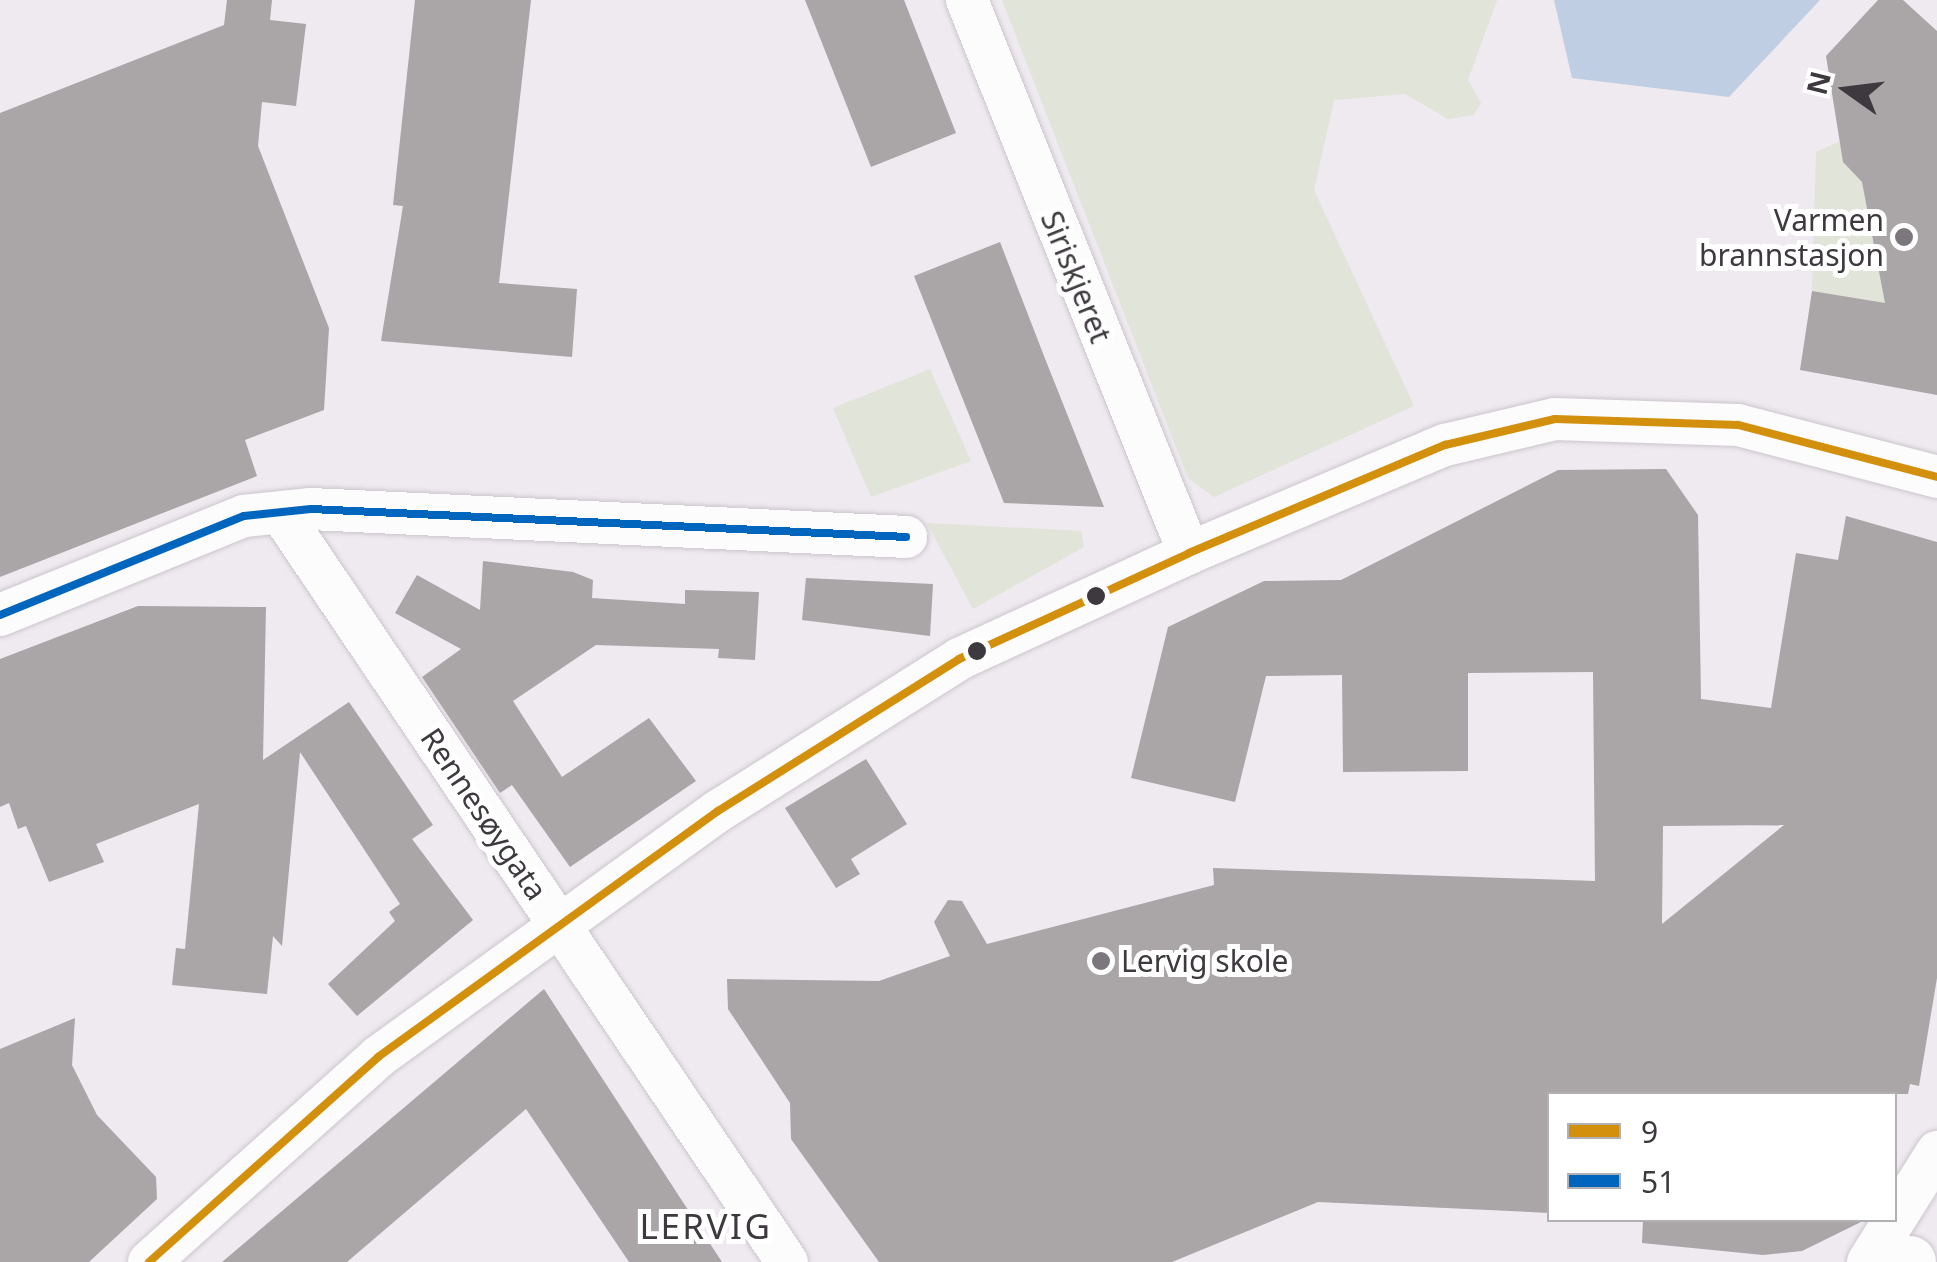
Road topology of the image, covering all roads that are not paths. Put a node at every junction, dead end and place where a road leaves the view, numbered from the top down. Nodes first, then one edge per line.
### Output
1 (968, 0) edge
2 (1935, 479) edge
3 (282, 516) junction
4 (906, 537) dead end
5 (1189, 553) junction
6 (0, 615) edge
7 (559, 922) junction
8 (1937, 1152) edge
9 (1897, 1216) edge
10 (1893, 1222) edge
11 (150, 1262) edge
12 (787, 1262) edge
13 (1868, 1262) edge
14 (1880, 1262) edge
15 (1910, 1262) edge

1 - 5 street, Siriskjeret
2 - 5 street
3 - 4 street
3 - 6 street
3 - 7 street, Rennesøygata
5 - 7 street
7 - 11 street
7 - 12 street, Rennesøygata
8 - 9 street
10 - 13 street
14 - 15 main road

